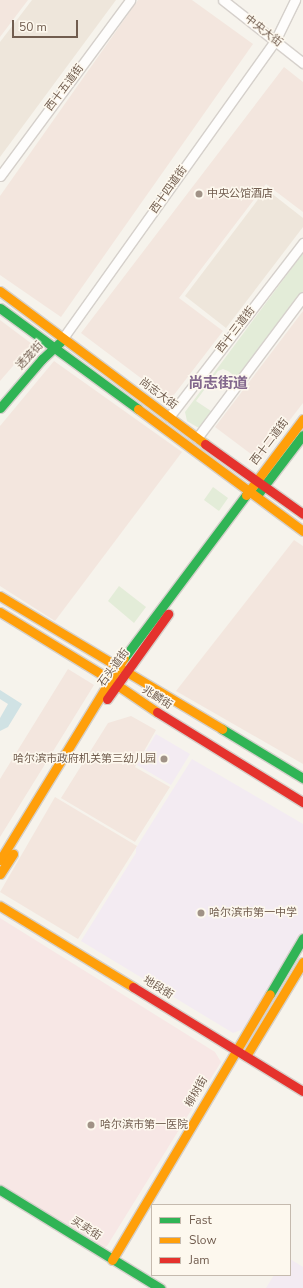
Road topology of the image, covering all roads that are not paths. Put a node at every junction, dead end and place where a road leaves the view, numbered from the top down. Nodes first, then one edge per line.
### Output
1 (130, 0) edge
2 (223, 0) edge
3 (295, 0) edge
4 (275, 41) junction
5 (303, 63) edge
6 (0, 176) edge
7 (303, 243) edge
8 (0, 290) edge
9 (303, 297) edge
10 (0, 308) edge
11 (63, 338) junction
12 (53, 348) junction
13 (0, 408) edge
14 (169, 417) junction
15 (303, 419) edge
16 (303, 435) edge
17 (197, 438) junction
18 (261, 483) junction
19 (252, 494) junction
20 (303, 514) edge
21 (303, 531) edge
22 (0, 596) edge
23 (0, 612) edge
24 (117, 668) junction
25 (126, 673) junction
26 (113, 683) junction
27 (303, 778) edge
28 (303, 802) edge
29 (0, 860) edge
30 (0, 874) edge
31 (0, 906) edge
32 (303, 938) edge
33 (303, 962) edge
34 (236, 1050) junction
35 (246, 1056) junction
36 (303, 1091) edge
37 (0, 1190) edge
38 (112, 1260) junction
39 (160, 1288) edge

1 - 6 street, 西十五道街
2 - 4 street, 中央大街
3 - 4 street, 西十四道街
4 - 5 street, 中央大街
4 - 11 street, 西十四道街
7 - 14 street, 西十三道街
8 - 11 main road, 尚志大街
9 - 17 street
10 - 12 main road
11 - 12 main road, 透笼街
11 - 14 main road, 尚志大街
12 - 13 main road, 透笼街
12 - 19 main road
14 - 17 main road, 尚志大街
15 - 18 main road, 西十二道街
16 - 18 main road, 西十二道街
17 - 18 main road, 尚志大街
18 - 19 main road, 石头道街
18 - 20 main road, 尚志大街
19 - 21 main road
19 - 24 main road, 石头道街
19 - 25 main road, 石头道街
22 - 24 main road, 兆麟街
23 - 26 main road, 兆麟街
24 - 25 main road, 兆麟街
24 - 26 main road, 石头道街
25 - 26 main road, 石头道街
25 - 27 main road, 兆麟街
26 - 28 main road, 兆麟街
26 - 29 main road, 石头道街
26 - 30 main road, 石头道街
31 - 34 main road, 地段街
32 - 34 main road, 柳树街
33 - 35 main road
34 - 35 main road, 地段街
34 - 38 main road, 柳树街
35 - 36 main road, 地段街
37 - 38 main road, 买卖街
38 - 39 main road, 买卖街

